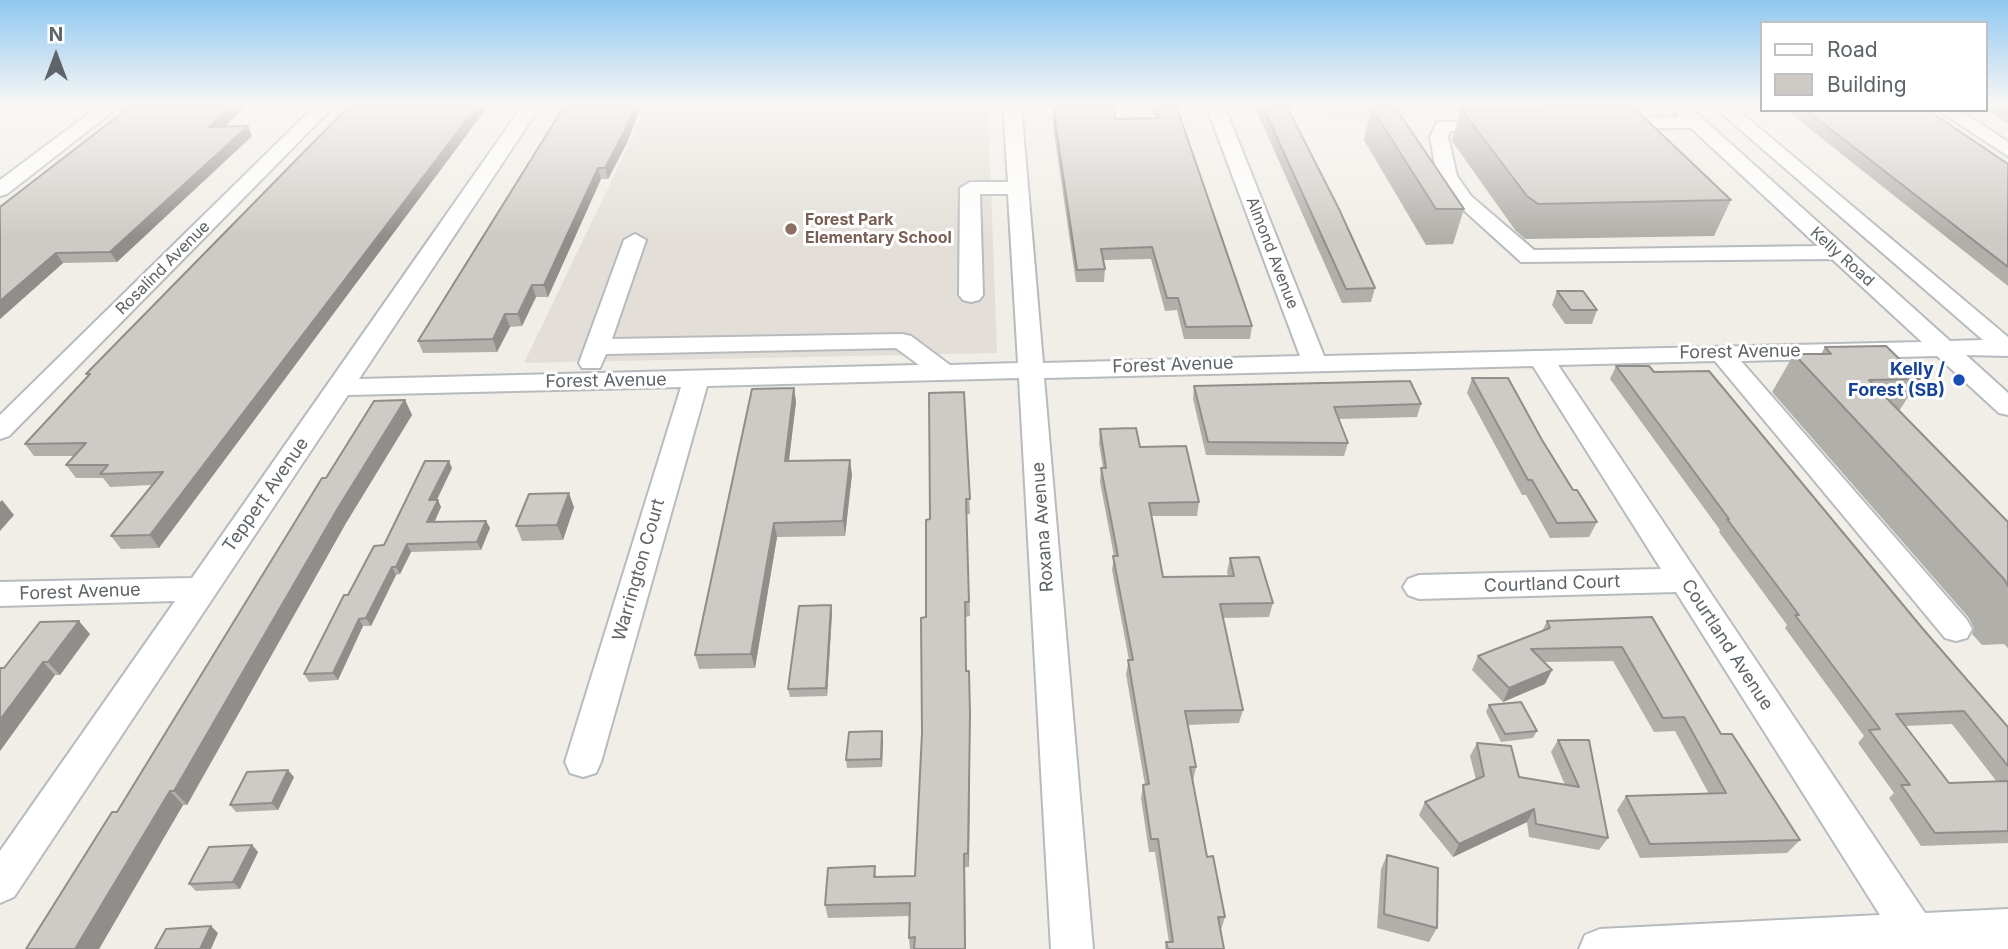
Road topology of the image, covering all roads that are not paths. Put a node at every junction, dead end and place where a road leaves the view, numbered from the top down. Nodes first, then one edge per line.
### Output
1 (54, 149) edge
2 (282, 149) edge
3 (502, 149) edge
4 (1015, 149) edge
5 (1231, 149) edge
6 (1442, 149) edge
7 (1726, 149) edge
8 (1773, 149) edge
9 (1018, 188) junction
10 (0, 190) edge
11 (635, 240) dead end
12 (1837, 252) junction
13 (971, 295) dead end
14 (597, 347) junction
15 (1942, 347) junction
16 (2006, 348) edge
17 (1720, 352) junction
18 (1540, 357) junction
19 (1314, 361) junction
20 (1031, 369) junction
21 (944, 372) junction
22 (696, 379) junction
23 (584, 382) junction
24 (341, 387) junction
25 (2008, 407) edge
26 (0, 430) edge
27 (1685, 580) junction
28 (1419, 587) dead end
29 (202, 589) junction
30 (0, 594) edge
31 (1956, 629) dead end
32 (583, 762) dead end
33 (0, 884) edge
34 (2008, 929) edge
35 (1914, 933) junction
36 (1072, 949) edge
37 (1600, 949) edge

1 - 10 street
2 - 26 street, Rosalind Avenue
3 - 24 street, Teppert Avenue
4 - 9 street, Roxana Avenue
5 - 19 street, Almond Avenue
6 - 12 street
7 - 12 street, Kelly Road
8 - 16 street
9 - 13 street
9 - 20 street, Roxana Avenue
11 - 14 street
12 - 15 street, Kelly Road
14 - 21 street
14 - 23 street
15 - 16 street, Forest Avenue
15 - 17 street, Forest Avenue
15 - 25 street, Kelly Road
17 - 18 street, Forest Avenue
17 - 31 street
18 - 19 street, Forest Avenue
18 - 27 street, Courtland Avenue
19 - 20 street, Forest Avenue
20 - 21 street, Forest Avenue
20 - 36 street, Roxana Avenue
21 - 22 street, Forest Avenue
22 - 23 street, Forest Avenue
22 - 32 street, Warrington Court
23 - 24 street, Forest Avenue
24 - 29 street, Teppert Avenue
27 - 28 street, Courtland Court
27 - 35 street, Courtland Avenue
29 - 30 street, Forest Avenue
29 - 33 street, Teppert Avenue
34 - 35 street
35 - 37 street

